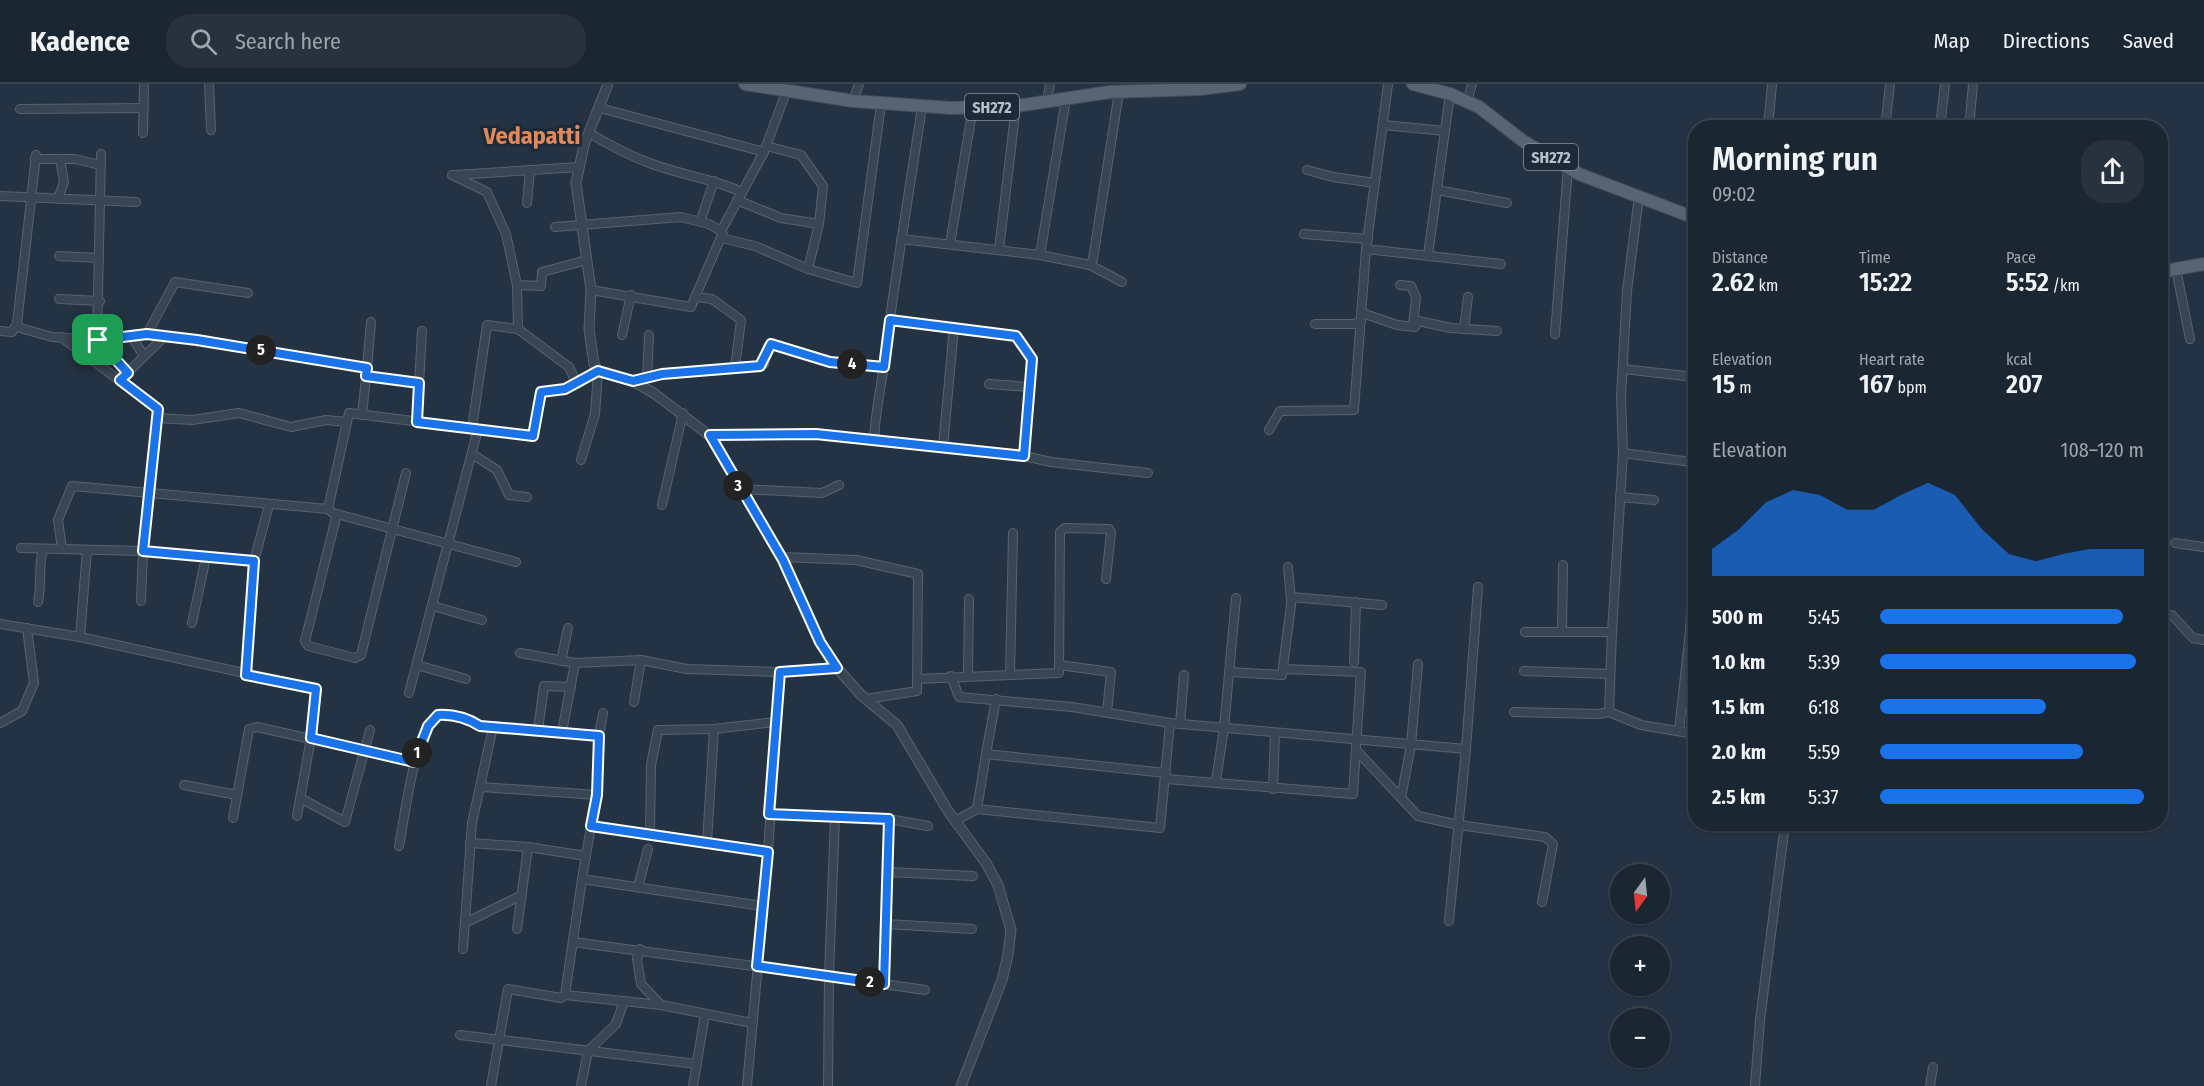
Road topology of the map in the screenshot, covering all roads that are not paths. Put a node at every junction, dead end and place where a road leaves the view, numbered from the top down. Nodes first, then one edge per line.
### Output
1 (144, 84) edge
2 (209, 84) edge
3 (608, 84) edge
4 (745, 84) edge
5 (859, 84) edge
6 (1050, 84) edge
7 (1240, 84) edge
8 (1388, 84) edge
9 (1413, 84) edge
10 (1472, 84) edge
11 (1772, 84) edge
12 (1890, 84) edge
13 (1945, 84) edge
14 (1973, 84) edge
15 (788, 87) edge
16 (1119, 92) junction
17 (1450, 93) junction
18 (1066, 99) junction
19 (853, 101) junction
20 (1047, 101) junction
21 (1467, 102) junction
22 (881, 104) junction
23 (1016, 106) junction
24 (922, 107) junction
25 (973, 107) junction
26 (144, 108) junction
27 (600, 108) junction
28 (20, 109) dead end
29 (1769, 120) edge
30 (1886, 120) edge
31 (1941, 120) edge
32 (1970, 120) edge
33 (1383, 125) junction
34 (211, 130) dead end
35 (1445, 131) junction
36 (143, 133) dead end
37 (589, 133) junction
38 (765, 149) junction
39 (100, 154) dead end
40 (60, 159) junction
41 (100, 165) junction
42 (579, 167) junction
43 (1568, 167) junction
44 (530, 170) junction
45 (1307, 170) dead end
46 (714, 181) junction
47 (1375, 183) junction
48 (1437, 190) junction
49 (742, 192) junction
50 (0, 196) edge
51 (1639, 196) junction
52 (30, 198) junction
53 (58, 199) junction
54 (98, 200) junction
55 (737, 200) junction
56 (136, 202) dead end
57 (527, 203) dead end
58 (1507, 203) dead end
59 (1688, 215) edge
60 (700, 222) junction
61 (583, 224) junction
62 (819, 224) junction
63 (555, 228) dead end
64 (721, 234) junction
65 (1304, 234) dead end
66 (901, 239) junction
67 (1368, 239) junction
68 (950, 244) junction
69 (1366, 249) junction
70 (999, 250) junction
71 (1040, 255) junction
72 (1428, 255) junction
73 (59, 256) dead end
74 (99, 258) junction
75 (587, 260) junction
76 (1501, 264) dead end
77 (2204, 264) edge
78 (1090, 265) junction
79 (808, 269) junction
80 (2176, 269) junction
81 (2168, 270) edge
82 (1122, 282) dead end
83 (517, 285) junction
84 (1400, 285) dead end
85 (591, 290) junction
86 (248, 293) dead end
87 (631, 295) junction
88 (695, 297) junction
89 (1468, 297) dead end
90 (59, 299) dead end
91 (100, 301) junction
92 (1362, 317) junction
93 (890, 320) junction
94 (371, 322) dead end
95 (17, 324) junction
96 (1315, 324) dead end
97 (954, 327) junction
98 (1413, 327) junction
99 (518, 329) junction
100 (1464, 329) junction
101 (0, 331) edge
102 (422, 331) dead end
103 (1497, 331) dead end
104 (147, 334) junction
105 (1555, 334) dead end
106 (622, 335) dead end
107 (649, 335) dead end
108 (131, 336) junction
109 (165, 336) junction
110 (61, 337) junction
111 (2190, 339) dead end
112 (98, 340) junction
113 (144, 356) junction
114 (884, 367) junction
115 (735, 368) junction
116 (1623, 369) junction
117 (598, 371) junction
118 (367, 372) junction
119 (128, 373) junction
120 (1688, 376) edge
121 (647, 378) junction
122 (120, 380) junction
123 (633, 381) junction
124 (419, 383) junction
125 (577, 384) junction
126 (989, 384) dead end
127 (1030, 387) junction
128 (682, 413) junction
129 (362, 415) junction
130 (157, 418) junction
131 (347, 422) junction
132 (417, 422) junction
133 (475, 429) junction
134 (1269, 430) dead end
135 (710, 435) junction
136 (874, 440) junction
137 (943, 447) junction
138 (1623, 453) junction
139 (472, 454) junction
140 (1024, 456) junction
141 (581, 460) dead end
142 (1688, 464) edge
143 (406, 473) dead end
144 (1148, 473) dead end
145 (839, 484) dead end
146 (739, 489) junction
147 (149, 493) junction
148 (527, 497) dead end
149 (1620, 497) junction
150 (1654, 500) dead end
151 (269, 505) junction
152 (662, 505) dead end
153 (328, 510) junction
154 (337, 514) junction
155 (392, 531) junction
156 (1013, 533) dead end
157 (2175, 543) dead end
158 (448, 546) junction
159 (2204, 547) edge
160 (21, 548) dead end
161 (43, 549) junction
162 (62, 549) junction
163 (87, 550) junction
164 (143, 551) junction
165 (206, 557) junction
166 (781, 557) junction
167 (254, 561) junction
168 (516, 562) dead end
169 (1563, 565) dead end
170 (1288, 567) dead end
171 (1106, 579) dead end
172 (1478, 587) dead end
173 (1236, 598) dead end
174 (969, 599) dead end
175 (1291, 600) junction
176 (38, 602) dead end
177 (141, 602) dead end
178 (1356, 602) junction
179 (1382, 605) dead end
180 (433, 606) junction
181 (2172, 615) dead end
182 (482, 620) dead end
183 (192, 623) dead end
184 (0, 624) edge
185 (27, 628) junction
186 (568, 628) dead end
187 (1525, 632) dead end
188 (1562, 632) junction
189 (1612, 632) junction
190 (80, 637) junction
191 (2204, 640) edge
192 (520, 654) dead end
193 (641, 660) junction
194 (561, 661) junction
195 (1354, 662) dead end
196 (575, 663) junction
197 (1419, 664) dead end
198 (417, 665) junction
199 (1059, 665) junction
200 (1688, 666) edge
201 (837, 668) junction
202 (1283, 669) junction
203 (1524, 671) dead end
204 (780, 672) junction
205 (1230, 672) junction
206 (1610, 674) junction
207 (246, 675) junction
208 (1010, 675) junction
209 (1184, 675) dead end
210 (951, 676) junction
211 (968, 676) junction
212 (466, 679) dead end
213 (917, 679) junction
214 (571, 687) junction
215 (410, 693) dead end
216 (866, 699) junction
217 (996, 699) junction
218 (634, 702) dead end
219 (1107, 712) junction
220 (1514, 712) dead end
221 (1608, 712) junction
222 (603, 713) dead end
223 (775, 722) junction
224 (0, 723) edge
225 (1170, 723) junction
226 (1180, 724) junction
227 (493, 727) junction
228 (1224, 728) junction
229 (714, 729) junction
230 (370, 730) dead end
231 (538, 730) junction
232 (1679, 731) junction
233 (562, 732) junction
234 (1275, 733) junction
235 (1688, 733) edge
236 (599, 736) junction
237 (311, 738) junction
238 (1357, 741) junction
239 (1411, 745) junction
240 (1466, 749) junction
241 (365, 750) junction
242 (1356, 750) junction
243 (986, 754) junction
244 (414, 762) junction
245 (1166, 776) junction
246 (1216, 781) junction
247 (184, 784) dead end
248 (481, 787) junction
249 (1273, 789) junction
250 (237, 795) junction
251 (597, 795) junction
252 (300, 798) junction
253 (1401, 798) junction
254 (977, 809) junction
255 (769, 814) junction
256 (297, 816) dead end
257 (835, 816) junction
258 (233, 818) dead end
259 (889, 819) junction
260 (955, 821) junction
261 (1459, 825) junction
262 (591, 826) junction
263 (927, 826) dead end
264 (1784, 831) edge
265 (650, 833) junction
266 (707, 842) junction
267 (470, 843) junction
268 (399, 846) dead end
269 (528, 847) junction
270 (648, 849) dead end
271 (768, 852) junction
272 (586, 856) junction
273 (888, 872) junction
274 (973, 876) dead end
275 (582, 879) junction
276 (638, 887) junction
277 (522, 895) junction
278 (1542, 902) dead end
279 (762, 906) junction
280 (1449, 921) dead end
281 (467, 922) junction
282 (886, 924) junction
283 (972, 928) dead end
284 (517, 929) dead end
285 (573, 942) junction
286 (463, 949) dead end
287 (640, 949) junction
288 (757, 966) junction
289 (829, 976) junction
290 (884, 984) junction
291 (926, 990) dead end
292 (565, 995) junction
293 (624, 1001) junction
294 (661, 1005) junction
295 (705, 1014) junction
296 (752, 1023) junction
297 (460, 1035) dead end
298 (498, 1040) junction
299 (588, 1051) junction
300 (696, 1064) junction
301 (1933, 1067) dead end
302 (491, 1086) edge
303 (581, 1086) edge
304 (693, 1086) edge
305 (747, 1086) edge
306 (828, 1086) edge
307 (961, 1086) edge
308 (1755, 1086) edge
309 (1930, 1086) edge

1 - 26 street
2 - 34 street
3 - 27 street
4 - 15 main road, SH272
5 - 19 street
6 - 20 street
7 - 16 main road, SH272
8 - 33 street
9 - 17 main road, SH272
10 - 21 street
11 - 29 street
12 - 30 street
13 - 31 street
14 - 32 street
15 - 19 main road, SH272
15 - 38 street
16 - 18 main road, SH272
16 - 78 street
17 - 21 main road, SH272
17 - 35 street
18 - 20 main road, SH272
18 - 71 street
19 - 22 main road, SH272
20 - 23 main road, SH272
21 - 43 main road, SH272
22 - 24 main road, SH272
22 - 79 street
23 - 25 main road, SH272
23 - 70 street
24 - 25 main road, SH272
24 - 66 street
25 - 68 street
26 - 28 street
26 - 36 street
27 - 37 street
27 - 38 street
33 - 35 street
33 - 47 street
35 - 48 street
37 - 42 street
37 - 46 street
38 - 49 street
38 - 62 street
39 - 41 street
40 - 41 street
40 - 52 street
40 - 53 street
41 - 54 street
42 - 44 street
42 - 61 street
43 - 51 main road, SH272
43 - 105 street
44 - 57 street
44 - 83 street
45 - 47 street
46 - 49 street
46 - 60 street
47 - 67 street
48 - 58 street
48 - 72 street
49 - 55 street
50 - 52 street
51 - 59 main road, SH272
51 - 116 street
52 - 53 street
52 - 95 street
53 - 54 street
54 - 56 street
54 - 74 street
55 - 62 street
55 - 64 street
60 - 61 street
60 - 64 street
61 - 63 street
61 - 75 street
62 - 79 street
64 - 79 street
64 - 88 street
65 - 67 street
66 - 68 street
66 - 93 street
67 - 69 street
68 - 70 street
69 - 72 street
69 - 92 street
70 - 71 street
71 - 78 street
72 - 76 street
73 - 74 street
74 - 91 street
75 - 83 street
75 - 85 street
77 - 80 main road
78 - 82 street
80 - 81 main road
80 - 111 street
83 - 99 street
84 - 98 street
85 - 87 street
85 - 117 street
86 - 104 street
87 - 88 street
87 - 106 street
88 - 115 street
89 - 100 street
90 - 91 street
91 - 112 street
92 - 96 street
92 - 98 street
92 - 134 street
93 - 97 street
93 - 114 street
94 - 118 street
95 - 101 street
95 - 110 street
97 - 127 street
97 - 137 street
98 - 100 street
99 - 125 street
99 - 133 street
100 - 103 street
102 - 124 street
104 - 108 street
104 - 109 street
107 - 121 street
108 - 112 street
108 - 113 street
109 - 113 street
109 - 118 street
110 - 112 street
110 - 122 street
112 - 119 street
113 - 119 street
114 - 115 street
114 - 136 street
115 - 121 street
116 - 120 street
116 - 138 street
117 - 123 street
117 - 125 street
117 - 141 street
118 - 124 street
118 - 129 street
119 - 122 street
121 - 123 street
122 - 130 street
123 - 128 street
124 - 132 street
125 - 133 street
126 - 127 street
127 - 140 street
128 - 135 street
128 - 152 street
129 - 131 street
129 - 132 street
130 - 131 street
130 - 147 street
131 - 153 street
132 - 133 street
133 - 139 street
135 - 136 street
135 - 146 street
136 - 137 street
137 - 140 street
138 - 142 street
138 - 149 street
139 - 148 street
139 - 158 street
140 - 144 street
143 - 155 street
145 - 146 street
146 - 166 street
147 - 151 street
147 - 162 street
147 - 164 street
149 - 150 street
149 - 189 street
151 - 153 street
151 - 167 street
153 - 154 street
154 - 155 street
154 - 155 street
155 - 158 street
156 - 208 street
157 - 159 street
158 - 168 street
158 - 180 street
160 - 161 street
161 - 162 street
161 - 176 street
162 - 163 street
163 - 164 street
163 - 190 street
164 - 165 street
164 - 177 street
165 - 167 street
165 - 183 street
166 - 201 street
166 - 213 street
167 - 207 street
169 - 188 street
170 - 175 street
171 - 199 street
172 - 240 street
173 - 205 street
174 - 211 street
175 - 178 street
175 - 202 street
178 - 179 street
178 - 195 street
180 - 182 street
180 - 198 street
181 - 191 street
184 - 185 street
185 - 190 street
185 - 224 street
186 - 194 street
187 - 188 street
188 - 189 street
189 - 206 street
190 - 207 street
192 - 194 street
193 - 196 street
193 - 204 street
193 - 218 street
194 - 196 street
196 - 214 street
197 - 239 street
198 - 212 street
198 - 215 street
199 - 208 street
199 - 219 street
200 - 232 street
201 - 204 street
201 - 216 street
202 - 205 street
202 - 238 street
203 - 206 street
204 - 223 street
205 - 228 street
206 - 221 street
207 - 237 street
208 - 211 street
209 - 226 street
210 - 211 street
210 - 213 street
210 - 217 street
213 - 216 street
214 - 231 street
214 - 233 street
216 - 260 street
217 - 219 street
217 - 243 street
219 - 225 street
220 - 221 street
221 - 232 street
222 - 236 street
223 - 229 street
223 - 255 street
225 - 226 street
225 - 245 street
226 - 228 street
227 - 231 street
227 - 244 street
227 - 248 street
228 - 234 street
228 - 246 street
229 - 265 street
229 - 266 street
230 - 241 street
231 - 233 street
232 - 235 street
233 - 236 street
234 - 238 street
234 - 249 street
236 - 251 street
237 - 241 street
237 - 250 street
237 - 252 street
238 - 239 street
238 - 242 street
239 - 240 street
239 - 253 street
240 - 261 street
241 - 244 street
241 - 252 street
242 - 249 street
242 - 253 street
243 - 245 street
243 - 254 street
244 - 268 street
245 - 246 street
245 - 254 street
246 - 249 street
247 - 250 street
248 - 251 street
248 - 267 street
250 - 258 street
251 - 262 street
252 - 256 street
253 - 261 street
254 - 260 street
255 - 257 street
255 - 271 street
257 - 259 street
257 - 289 street
259 - 263 street
259 - 273 street
260 - 307 street
261 - 278 street
261 - 280 street
262 - 265 street
262 - 272 street
264 - 308 street
265 - 266 street
266 - 271 street
267 - 269 street
267 - 281 street
269 - 272 street
269 - 277 street
270 - 276 street
271 - 279 street
272 - 275 street
273 - 274 street
273 - 282 street
275 - 276 street
275 - 285 street
276 - 279 street
277 - 281 street
277 - 284 street
279 - 288 street
281 - 286 street
282 - 283 street
282 - 290 street
285 - 287 street
285 - 292 street
287 - 288 street
287 - 294 street
288 - 289 street
288 - 296 street
289 - 290 street
289 - 306 street
290 - 291 street
292 - 293 street
292 - 298 street
293 - 294 street
293 - 299 street
294 - 295 street
295 - 296 street
295 - 300 street
296 - 305 street
297 - 298 street
298 - 299 street
298 - 302 street
299 - 300 street
299 - 303 street
300 - 304 street
301 - 309 street

